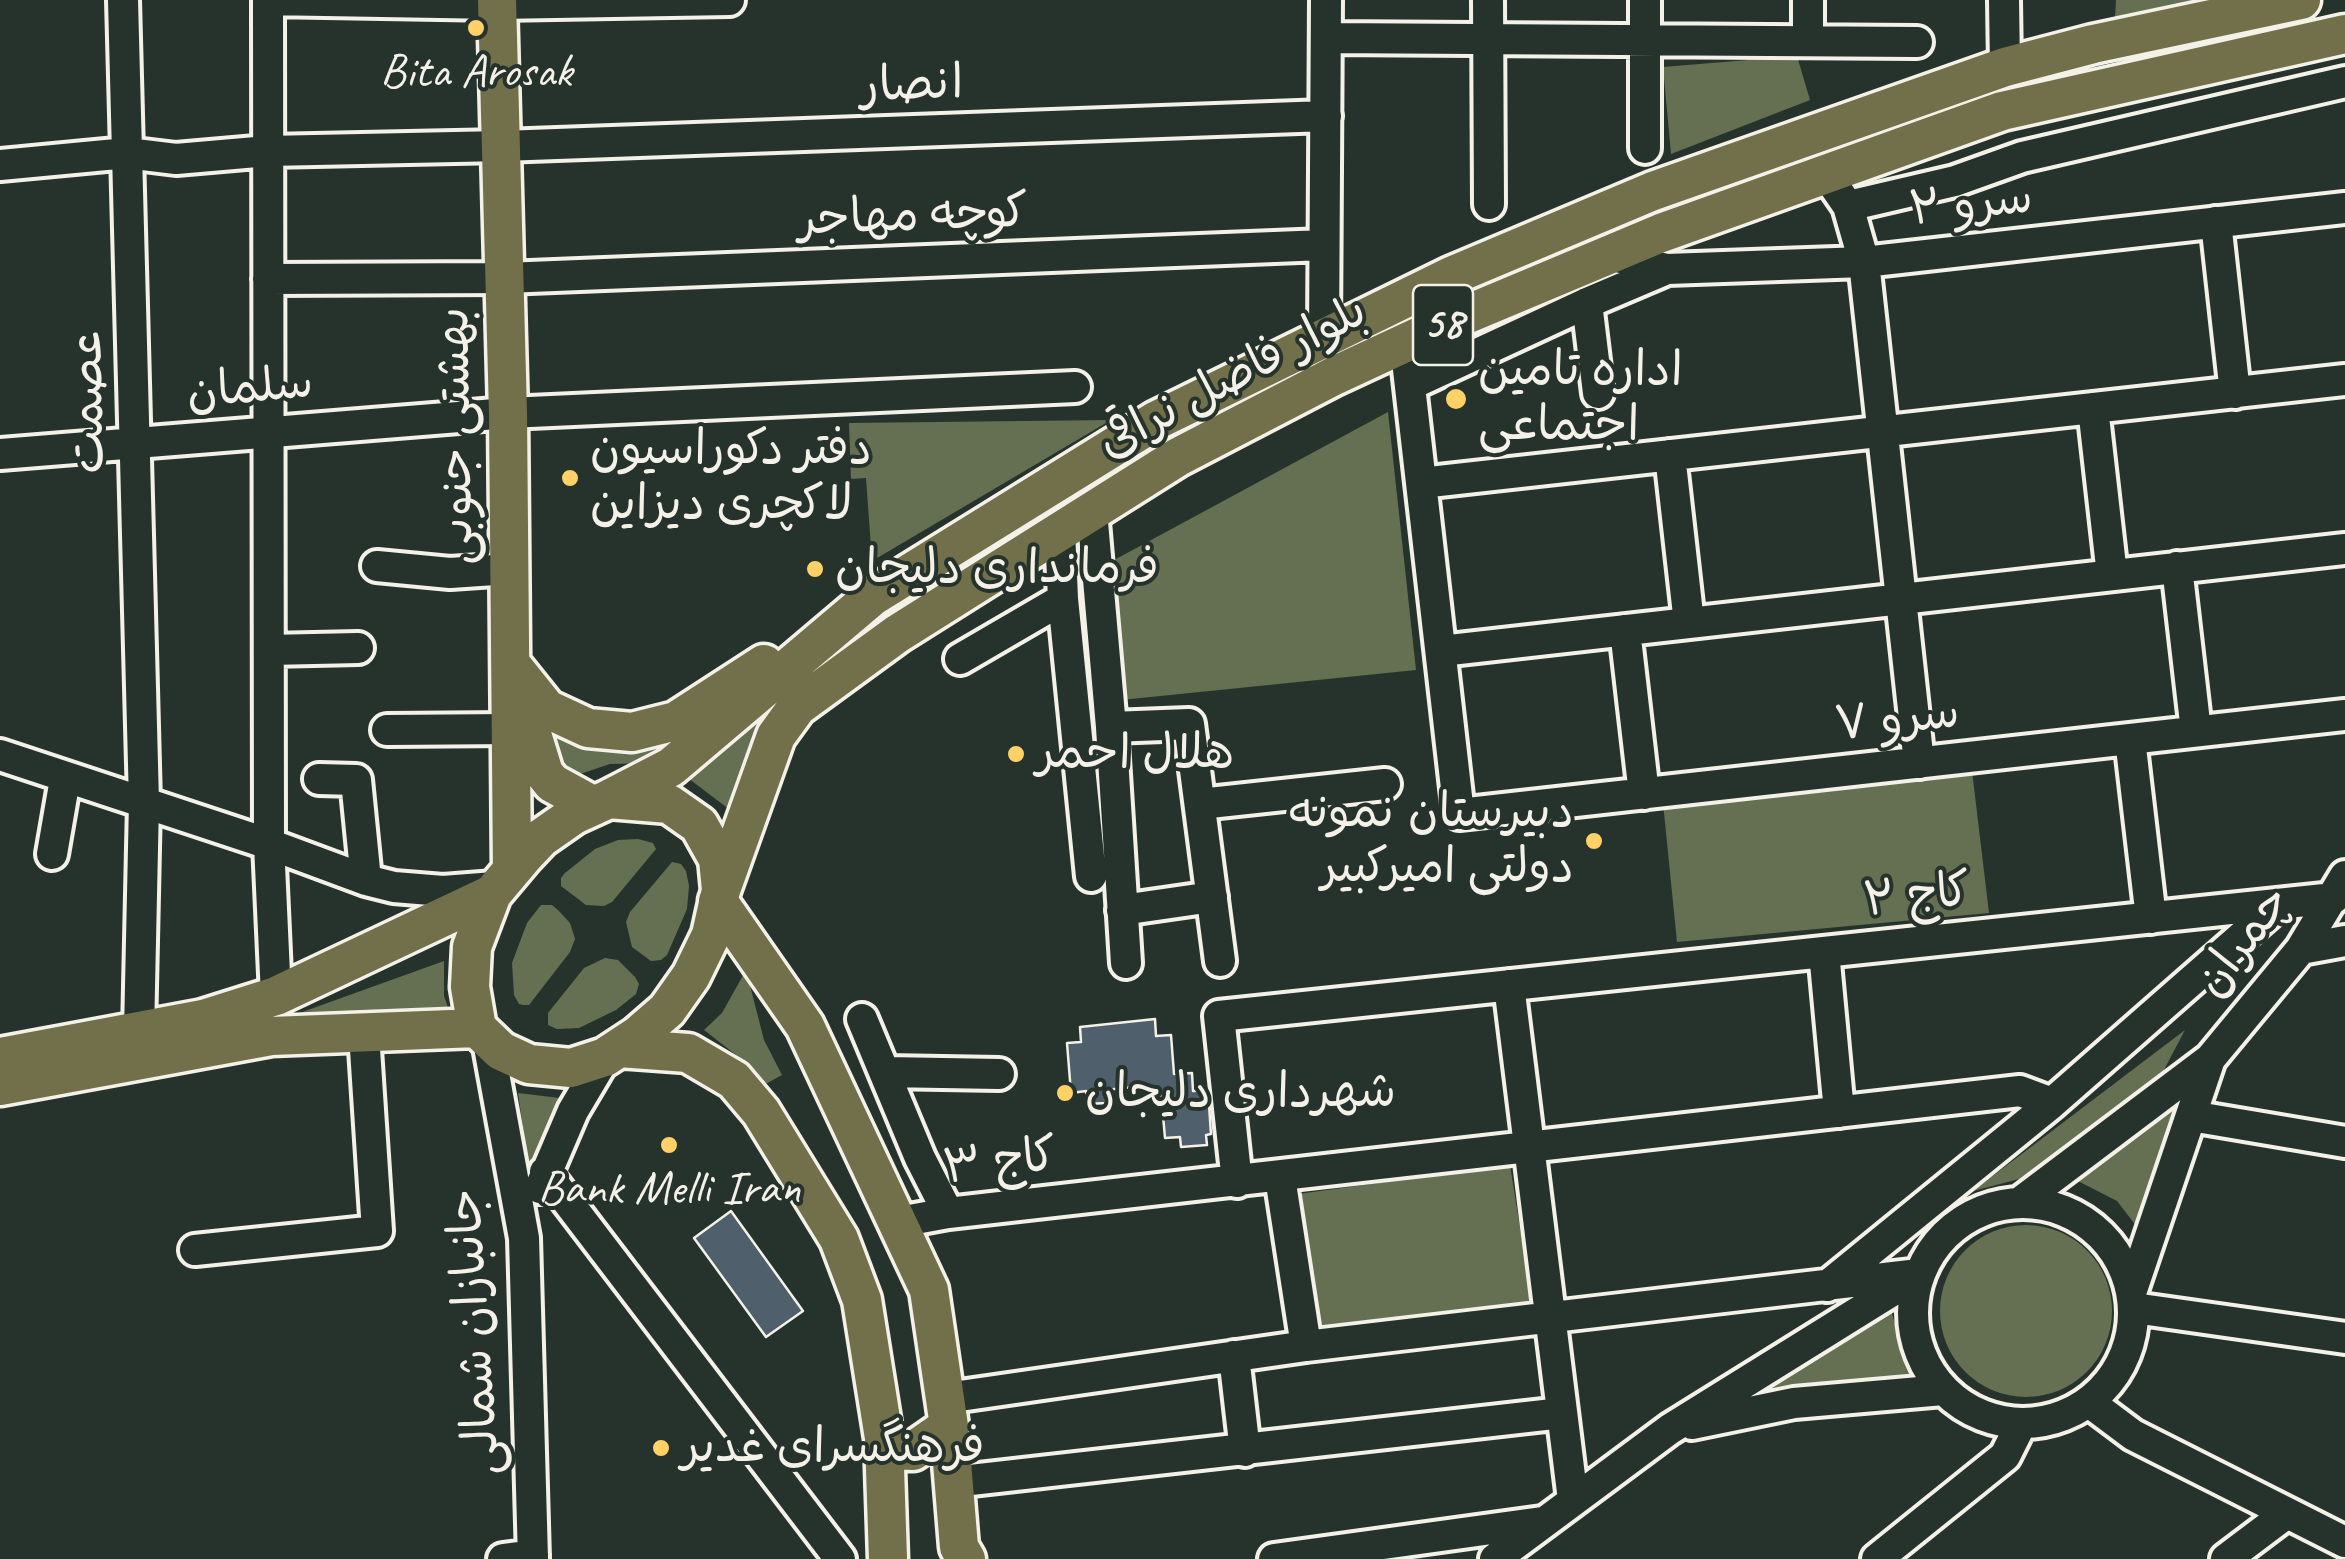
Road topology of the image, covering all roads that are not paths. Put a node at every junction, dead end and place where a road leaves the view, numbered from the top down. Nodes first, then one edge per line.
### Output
1 (124, 0) edge
2 (268, 0) edge
3 (729, 0) edge
4 (1326, 0) edge
5 (1488, 0) edge
6 (1644, 0) edge
7 (1808, 0) edge
8 (2004, 0) edge
9 (2301, 0) edge
10 (497, 2) edge
11 (2345, 34) edge
12 (1326, 38) junction
13 (1488, 39) junction
14 (1644, 40) junction
15 (1808, 41) junction
16 (1916, 42) dead end
17 (2004, 67) junction
18 (2345, 82) edge
19 (1326, 116) junction
20 (502, 146) junction
21 (1644, 148) dead end
22 (268, 151) junction
23 (127, 153) junction
24 (0, 165) edge
25 (1826, 174) junction
26 (1489, 204) dead end
27 (1848, 206) junction
28 (2345, 208) edge
29 (2216, 222) junction
30 (1324, 246) junction
31 (1608, 255) junction
32 (1864, 262) junction
33 (1668, 269) junction
34 (505, 278) junction
35 (268, 279) junction
36 (1587, 302) junction
37 (1324, 337) junction
38 (1406, 343) junction
39 (2345, 380) edge
40 (1410, 385) junction
41 (1075, 387) dead end
42 (2236, 392) junction
43 (1598, 393) dead end
44 (2093, 408) junction
45 (508, 413) junction
46 (268, 432) junction
47 (1882, 432) junction
48 (135, 443) junction
49 (0, 454) edge
50 (1670, 455) junction
51 (1421, 482) junction
52 (1076, 521) junction
53 (2345, 549) edge
54 (377, 566) dead end
55 (2177, 567) junction
56 (509, 569) junction
57 (2112, 575) junction
58 (873, 596) junction
59 (1063, 599) junction
60 (1901, 599) junction
61 (1689, 622) junction
62 (1625, 630) junction
63 (358, 648) dead end
64 (269, 650) junction
65 (1440, 651) junction
66 (960, 659) dead end
67 (510, 664) junction
68 (2345, 715) edge
69 (1110, 727) junction
70 (509, 729) junction
71 (387, 730) dead end
72 (2196, 731) junction
73 (2130, 739) junction
74 (0, 754) edge
75 (1919, 762) junction
76 (66, 779) junction
77 (319, 779) dead end
78 (1385, 784) dead end
79 (1644, 794) junction
80 (144, 802) junction
81 (601, 803) junction
82 (1200, 804) junction
83 (269, 844) junction
84 (52, 854) dead end
85 (1091, 876) dead end
86 (366, 880) junction
87 (501, 884) junction
88 (2340, 887) edge
89 (720, 896) junction
90 (1212, 897) junction
91 (2278, 904) junction
92 (1122, 910) junction
93 (2151, 918) junction
94 (2345, 941) edge
95 (2300, 949) junction
96 (1824, 952) junction
97 (1220, 961) dead end
98 (1126, 963) dead end
99 (1509, 986) junction
100 (276, 996) junction
101 (862, 1019) dead end
102 (139, 1033) junction
103 (364, 1034) junction
104 (483, 1035) junction
105 (612, 1052) junction
106 (0, 1057) edge
107 (2210, 1059) junction
108 (886, 1072) junction
109 (999, 1074) dead end
110 (0, 1086) edge
111 (2052, 1102) junction
112 (1839, 1112) junction
113 (2190, 1116) junction
114 (2345, 1142) edge
115 (1529, 1148) junction
116 (545, 1172) junction
117 (1280, 1177) junction
118 (1237, 1182) junction
119 (2018, 1202) junction
120 (948, 1213) junction
121 (899, 1222) junction
122 (524, 1238) junction
123 (194, 1250) dead end
124 (1919, 1274) junction
125 (1827, 1286) junction
126 (2133, 1299) junction
127 (1550, 1317) junction
128 (2345, 1338) edge
129 (1306, 1346) junction
130 (1234, 1356) junction
131 (1943, 1390) junction
132 (2089, 1402) junction
133 (947, 1412) junction
134 (1562, 1413) junction
135 (2021, 1424) junction
136 (1670, 1429) junction
137 (884, 1438) junction
138 (1245, 1451) junction
139 (953, 1482) junction
140 (1574, 1500) junction
141 (2287, 1513) junction
142 (1545, 1521) junction
143 (2345, 1542) edge
144 (523, 1558) edge
145 (840, 1559) edge
146 (888, 1559) edge
147 (966, 1559) edge
148 (1274, 1559) edge
149 (1496, 1559) edge
150 (1876, 1559) edge
151 (2226, 1559) edge

1 - 23 street, عصمت
2 - 10 street
2 - 22 street
3 - 10 street
4 - 12 street
5 - 13 street
6 - 14 street
7 - 15 street
8 - 17 street
9 - 17 main road, بلوار فاضل نراقی / 58
10 - 20 main road, بهشتی جنوبی
11 - 25 main road, بلوار فاضل نراقی / 58
12 - 13 street
12 - 19 street
13 - 14 street
13 - 26 street
14 - 15 street
14 - 21 street
15 - 16 street
17 - 37 main road, بلوار فاضل نراقی / 58
18 - 27 street
19 - 20 street, انصار
19 - 30 street
20 - 22 street, انصار
20 - 34 main road, بهشتی جنوبی
22 - 23 street, انصار
22 - 35 street
23 - 24 street, انصار
23 - 48 street, عصمت
25 - 27 street
25 - 31 main road, بلوار فاضل نراقی / 58
27 - 32 street
28 - 29 street, سرو ۲
29 - 32 street, سرو ۲
29 - 42 street
30 - 34 street, کوچه مهاجر
30 - 37 street
31 - 33 street, سرو ۲
31 - 38 main road, بلوار فاضل نراقی / 58
32 - 33 street, سرو ۲
32 - 47 street
33 - 36 street
34 - 35 street, کوچه مهاجر
34 - 45 main road, بهشتی جنوبی
35 - 46 street
36 - 40 street
36 - 43 street
37 - 58 main road, بلوار فاضل نراقی / 58
38 - 40 street
38 - 52 main road, بلوار فاضل نراقی / 58
39 - 42 street
40 - 51 street
41 - 45 street, سلمان
42 - 44 street
44 - 47 street
44 - 57 street
45 - 46 street, سلمان
45 - 56 main road, بهشتی جنوبی
46 - 48 street, سلمان
46 - 64 street
47 - 50 street
47 - 60 street
48 - 49 street, سلمان
48 - 80 street, عصمت
50 - 51 street
50 - 61 street
51 - 65 street
52 - 59 street
52 - 69 street
52 - 89 main road, بلوار فاضل نراقی / 58
53 - 55 street
54 - 56 street
55 - 57 street
55 - 72 street
56 - 67 main road, بهشتی جنوبی
57 - 60 street
58 - 67 main road
58 - 81 main road, بلوار فاضل نراقی / 58
59 - 66 street
59 - 85 street
60 - 61 street
60 - 75 street
61 - 62 street
62 - 65 street
62 - 79 street
63 - 64 street
64 - 83 street
65 - 79 street, سرو ۷
67 - 70 main road, بهشتی جنوبی
67 - 81 main road
68 - 72 street, سرو ۷
69 - 82 street
69 - 92 street
70 - 71 street
70 - 87 main road, بهشتی جنوبی
72 - 73 street, سرو ۷
73 - 75 street, سرو ۷
73 - 93 street
74 - 76 street
75 - 79 street, سرو ۷
76 - 80 street
76 - 84 street
77 - 86 street
78 - 82 street
80 - 83 street
80 - 102 street, عصمت
81 - 87 main road
81 - 89 main road
82 - 90 street
83 - 86 street
83 - 100 street
86 - 87 street
87 - 100 main road
87 - 104 main road
88 - 91 street, کاج ۲
88 - 95 street, چمران
89 - 105 main road
89 - 121 main road
90 - 92 street
90 - 97 street
91 - 93 street, کاج ۲
91 - 111 street
92 - 98 street
93 - 96 street, کاج ۲
94 - 95 street
95 - 107 street, چمران
96 - 99 street, کاج ۲
96 - 112 street
99 - 115 street
99 - 118 street, کاج ۲
100 - 102 main road
101 - 108 street
102 - 106 main road
103 - 104 main road
103 - 110 main road
103 - 123 street
104 - 105 main road
104 - 122 street, جانبازان شمالی
105 - 116 street
105 - 137 main road
107 - 113 street
107 - 119 street
108 - 109 street
108 - 120 street
111 - 112 street, کاج ۳
111 - 125 street
112 - 115 street, کاج ۳
113 - 114 street
113 - 126 street
115 - 117 street, کاج ۳
115 - 127 street
116 - 122 street
116 - 145 street
117 - 118 street, کاج ۳
117 - 129 street
118 - 120 street, کاج ۳
119 - 124 street
119 - 126 street
120 - 121 street, کاج ۳
121 - 133 main road
122 - 144 street, جانبازان شمالی
124 - 125 street
124 - 131 street
124 - 136 street
125 - 127 street
126 - 128 street
126 - 132 street
127 - 129 street
127 - 134 street
129 - 130 street
130 - 133 street
130 - 138 street
131 - 135 street
131 - 136 street
132 - 135 street
132 - 141 street
133 - 137 main road
133 - 139 main road
134 - 138 street
134 - 140 street
135 - 150 street
136 - 140 street
137 - 146 main road
138 - 139 street
139 - 147 main road
140 - 142 street
141 - 143 street
141 - 151 street
142 - 148 street
142 - 149 street

